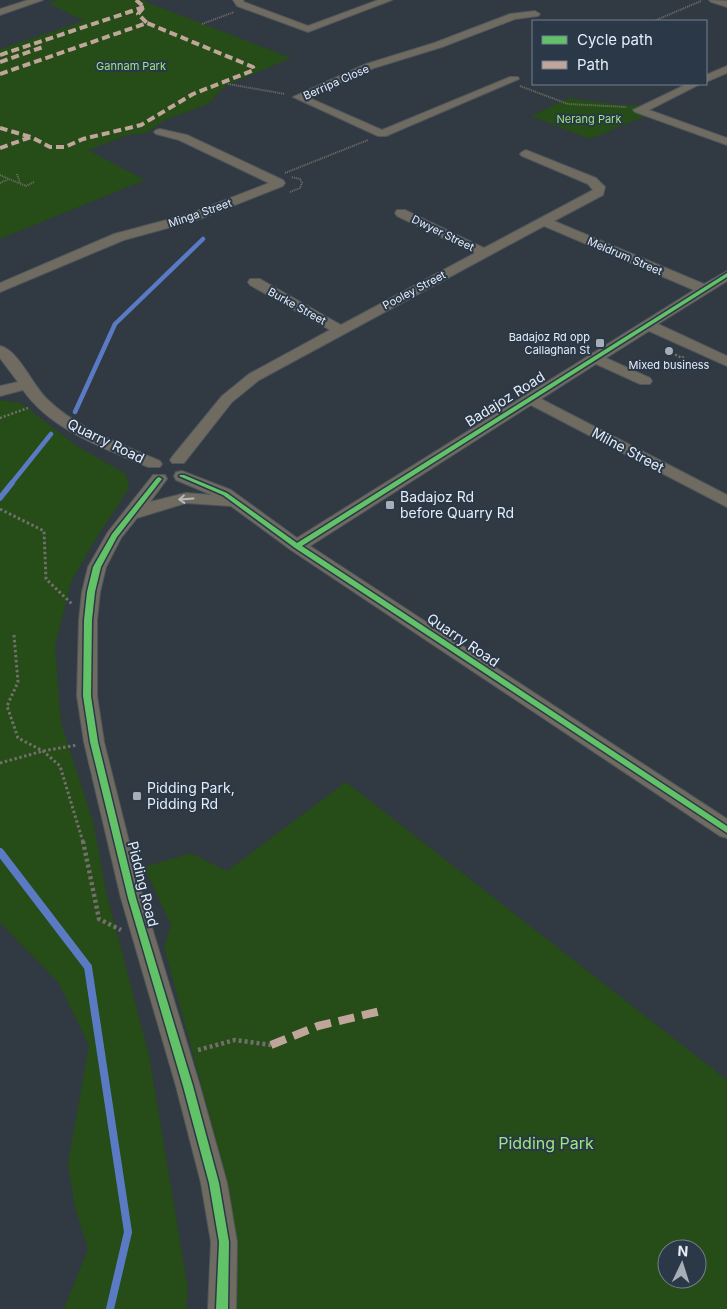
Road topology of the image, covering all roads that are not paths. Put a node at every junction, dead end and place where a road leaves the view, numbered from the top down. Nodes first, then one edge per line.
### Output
1 (38, 0) edge
2 (238, 0) edge
3 (387, 0) edge
4 (714, 0) edge
5 (727, 4) edge
6 (0, 12) edge
7 (538, 13) edge
8 (727, 69) edge
9 (707, 79) edge
10 (511, 80) road end
11 (693, 85) edge
12 (160, 132) dead end
13 (727, 142) edge
14 (526, 154) dead end
15 (401, 213) dead end
16 (545, 222) junction
17 (484, 253) junction
18 (727, 275) edge
19 (255, 282) dead end
20 (0, 288) edge
21 (704, 289) junction
22 (648, 325) junction
23 (340, 330) junction
24 (0, 350) edge
25 (594, 358) junction
26 (727, 362) edge
27 (644, 381) dead end
28 (27, 384) junction
29 (0, 392) edge
30 (530, 399) junction
31 (178, 460) junction
32 (156, 472) junction
33 (182, 476) junction
34 (235, 501) junction
35 (727, 502) edge
36 (131, 514) junction
37 (297, 546) junction
38 (727, 830) edge
39 (222, 1309) edge

1 - 6 street
2 - 3 street
4 - 5 street
7 - 10 street, Berripa Close
8 - 9 street
11 - 13 street
12 - 20 street, Minga Street
14 - 16 street, Pooley Street
15 - 17 street, Dwyer Street
16 - 17 street, Pooley Street
16 - 21 street, Meldrum Street
17 - 23 street, Pooley Street
18 - 21 street, Badajoz Road
19 - 23 street, Burke Street
21 - 22 street, Badajoz Road
22 - 25 street, Badajoz Road
22 - 26 street
23 - 31 street, Pooley Street
24 - 28 street, Quarry Road
25 - 27 street
25 - 30 street, Badajoz Road
28 - 29 street
28 - 32 street, Quarry Road
30 - 35 street, Milne Street
30 - 37 street, Badajoz Road
31 - 32 street
31 - 33 street
32 - 33 street
32 - 36 street, Pidding Road
33 - 34 street, Quarry Road
34 -> 36 street
34 - 37 street, Quarry Road
36 - 39 street, Pidding Road
37 - 38 street, Quarry Road

